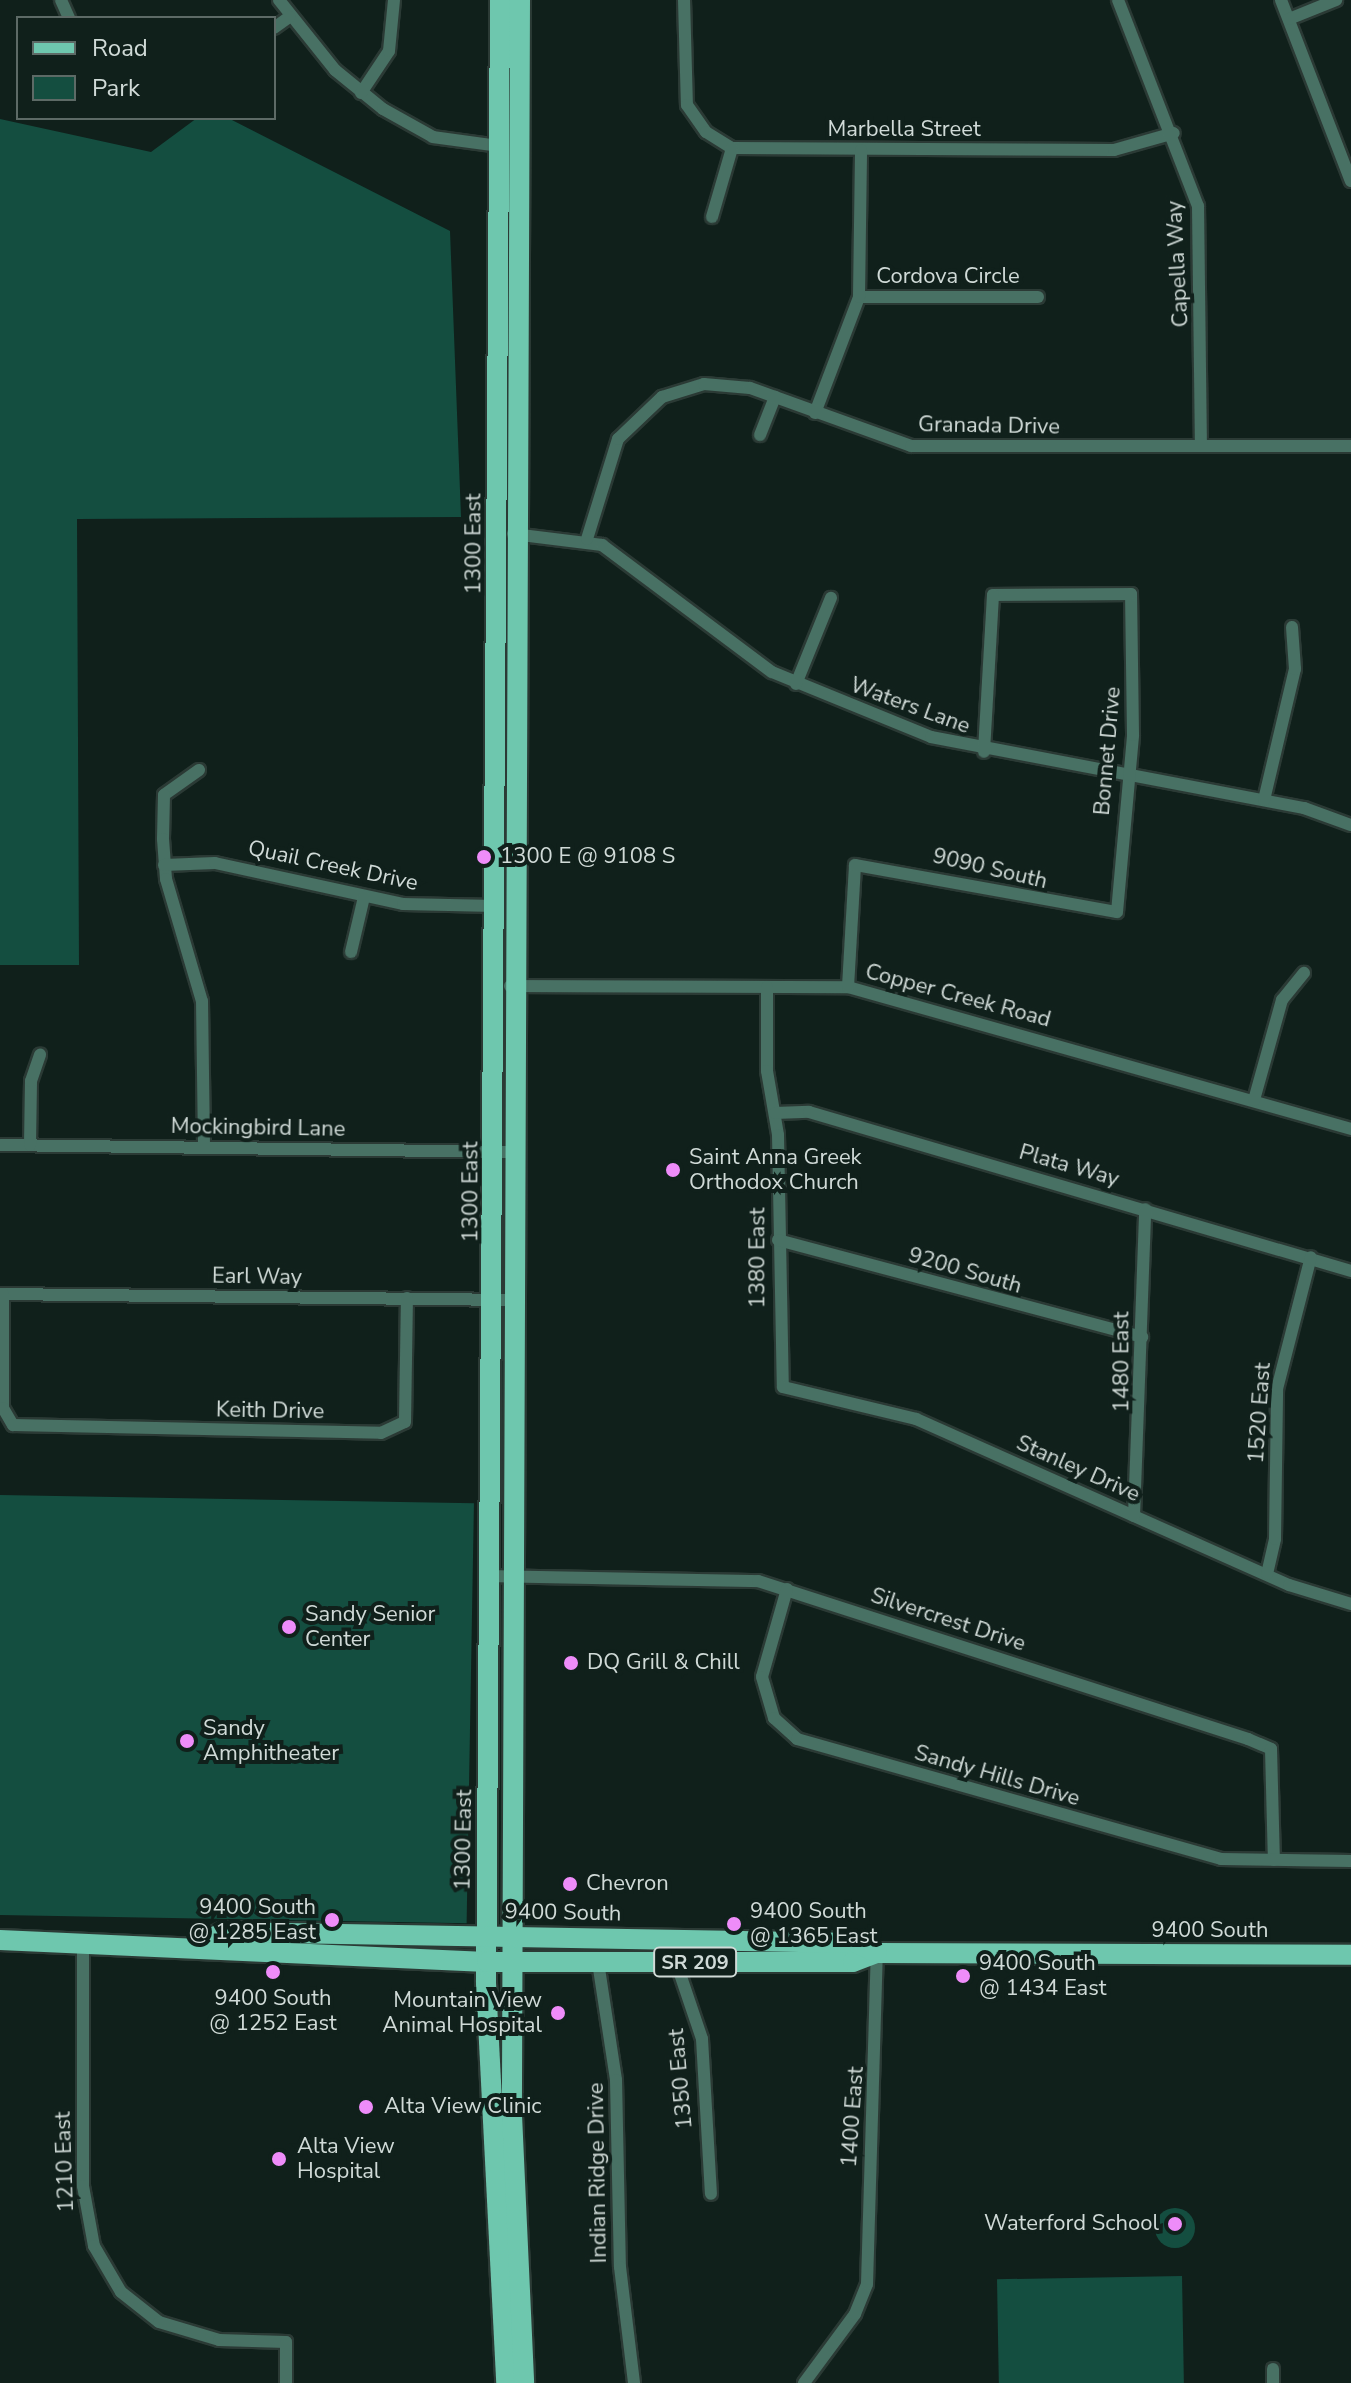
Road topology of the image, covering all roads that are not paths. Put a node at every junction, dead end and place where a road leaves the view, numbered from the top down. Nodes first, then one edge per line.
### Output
1 (279, 0) edge
2 (394, 0) edge
3 (500, 0) edge
4 (520, 0) edge
5 (684, 0) edge
6 (1118, 0) edge
7 (1281, 0) edge
8 (1336, 0) edge
9 (289, 17) junction
10 (1289, 19) junction
11 (276, 27) edge
12 (361, 93) junction
13 (1174, 133) junction
14 (499, 146) junction
15 (732, 148) junction
16 (861, 150) junction
17 (1348, 157) edge
18 (1351, 181) edge
19 (712, 217) dead end
20 (859, 297) junction
21 (1038, 297) dead end
22 (775, 397) junction
23 (815, 413) junction
24 (760, 435) dead end
25 (1201, 446) junction
26 (1351, 446) edge
27 (508, 534) junction
28 (587, 539) junction
29 (831, 598) dead end
30 (1292, 627) dead end
31 (796, 684) junction
32 (984, 752) junction
33 (199, 770) dead end
34 (1128, 777) junction
35 (1264, 800) junction
36 (1351, 825) edge
37 (164, 865) junction
38 (364, 897) junction
39 (495, 906) junction
40 (1117, 912) joint
41 (351, 952) dead end
42 (1304, 973) dead end
43 (495, 986) junction
44 (516, 986) junction
45 (767, 987) junction
46 (848, 987) junction
47 (40, 1055) dead end
48 (1254, 1100) junction
49 (775, 1113) junction
50 (1351, 1129) edge
51 (0, 1145) edge
52 (30, 1145) junction
53 (204, 1148) junction
54 (505, 1152) junction
55 (1145, 1209) junction
56 (778, 1240) junction
57 (1311, 1257) junction
58 (1351, 1271) edge
59 (2, 1294) edge
60 (407, 1298) junction
61 (504, 1300) junction
62 (1142, 1337) junction
63 (783, 1387) joint
64 (1134, 1516) junction
65 (1267, 1574) junction
66 (501, 1576) junction
67 (787, 1589) junction
68 (1351, 1604) edge
69 (1274, 1860) junction
70 (1351, 1861) edge
71 (487, 1936) junction
72 (512, 1936) junction
73 (0, 1940) edge
74 (83, 1941) junction
75 (202, 1943) junction
76 (877, 1953) junction
77 (1351, 1955) edge
78 (487, 1962) junction
79 (512, 1962) junction
80 (598, 1962) junction
81 (676, 1962) junction
82 (711, 2194) dead end
83 (286, 2383) edge
84 (506, 2383) edge
85 (524, 2383) edge
86 (634, 2383) edge
87 (804, 2383) edge

1 - 9 street
2 - 12 street
3 - 14 main road, 1300 East
4 - 27 main road, 1300 East
5 - 15 street
6 - 13 street, Capella Way
7 - 10 street
8 - 10 street
9 - 11 street
9 - 12 street
10 - 17 street
12 - 14 street
13 - 16 street, Marbella Street
13 - 25 street, Capella Way
14 - 27 main road, 1300 East
15 - 16 street, Marbella Street
15 - 19 street
16 - 20 street
17 - 18 street
20 - 21 street, Cordova Circle
20 - 23 street
22 - 23 street, Granada Drive
22 - 24 street
22 - 28 street, Granada Drive
23 - 25 street, Granada Drive
25 - 26 street, Granada Drive
27 - 28 street
27 - 39 main road, 1300 East
27 - 44 main road, 1300 East
28 - 31 street, Waters Lane
29 - 31 street
30 - 35 street
31 - 32 street, Waters Lane
32 - 34 street, Waters Lane
32 - 34 street, Bonnet Drive
33 - 37 street
34 - 35 street, Waters Lane
34 - 40 street, Bonnet Drive
35 - 36 street, Waters Lane
37 - 38 street, Quail Creek Drive
37 - 53 street
38 - 39 street, Quail Creek Drive
38 - 41 street
39 - 43 main road, 1300 East
40 - 46 street, 9090 South
42 - 48 street
43 - 44 street, Copper Creek Road
43 - 54 main road, 1300 East
44 - 45 street, Copper Creek Road
44 - 54 main road, 1300 East
45 - 46 street, Copper Creek Road
45 - 49 street, 1380 East
46 - 48 street, Copper Creek Road
47 - 52 street
48 - 50 street, Copper Creek Road
49 - 55 street, Plata Way
49 - 56 street, 1380 East
51 - 52 street, Mockingbird Lane
52 - 53 street, Mockingbird Lane
53 - 54 street, Mockingbird Lane
54 - 61 main road, 1300 East
55 - 57 street, Plata Way
55 - 62 street, 1480 East
56 - 62 street, 9200 South
56 - 63 street, 1380 East
57 - 58 street, Plata Way
57 - 65 street, 1520 East
59 - 60 street, Earl Way
59 - 60 street, Keith Drive
60 - 61 street, Earl Way
61 - 66 main road, 1300 East
62 - 64 street, 1480 East
63 - 64 street, Stanley Drive
64 - 65 street, Stanley Drive
65 - 68 street, Stanley Drive
66 - 67 street, Silvercrest Drive
66 - 71 main road, 1300 East
66 - 72 main road, 1300 East
67 - 69 street, Silvercrest Drive
67 - 69 street, Sandy Hills Drive
69 - 70 street, Sandy Hills Drive
71 - 72 main road, 9400 South / SR 209
71 - 75 main road, 9400 South / SR 209
71 - 78 main road, 1300 East
72 - 76 main road, 9400 South / SR 209
72 - 79 main road, 1300 East
73 - 74 main road, 9400 South / SR 209
74 - 75 main road, 9400 South / SR 209
74 - 83 street, 1210 East
75 - 78 main road, 9400 South / SR 209
76 - 77 main road, 9400 South / SR 209
76 - 81 main road, 9400 South / SR 209
76 - 87 street, 1400 East
78 - 79 main road, 9400 South / SR 209
78 - 84 main road, 1300 East
79 - 80 main road, 9400 South / SR 209
79 - 85 main road, 1300 East
80 - 81 main road, 9400 South / SR 209
80 - 86 street, Indian Ridge Drive
81 - 82 street, 1350 East

